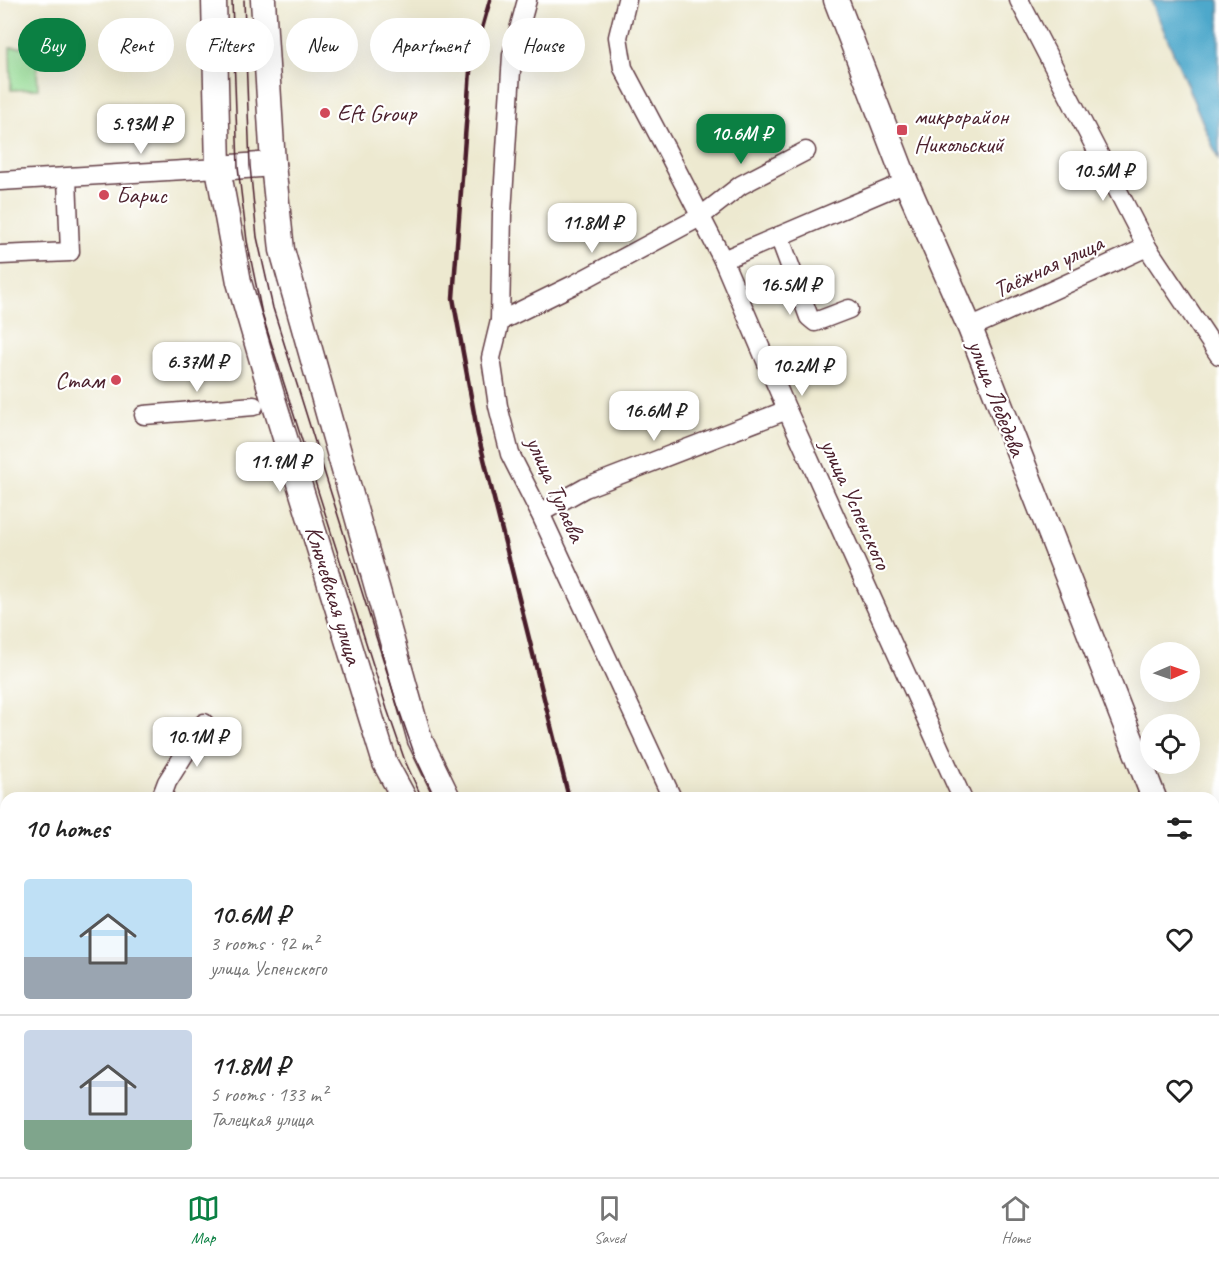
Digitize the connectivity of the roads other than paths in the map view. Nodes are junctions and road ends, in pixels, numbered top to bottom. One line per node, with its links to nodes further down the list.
1 (214, 0): 9 (main road, Ключевская улица)
2 (263, 0): 8 (main road, Ключевская улица)
3 (526, 0): 19 (street, улица Тулаева)
4 (627, 0): 13 (street, улица Успенского)
5 (836, 0): 12 (main road, улица Лебедева)
6 (1019, 0): 15 (street, Таёжная улица)
7 (806, 151): 13 (street)
8 (273, 164): 9 (main road); 29 (main road, Ключевская улица)
9 (218, 168): 10 (street); 28 (main road, Ключевская улица)
10 (67, 178): 11 (street); 16 (street)
11 (0, 181)
12 (906, 182): 14 (street); 20 (main road, улица Лебедева)
13 (700, 217): 17 (street, улица Успенского); 19 (street)
14 (779, 236): 17 (street); 18 (street)
15 (1147, 247): 20 (street, Таёжная улица); 21 (street, Таёжная улица)
16 (0, 255)
17 (723, 260): 23 (street, улица Успенского)
18 (849, 309)
19 (500, 321): 25 (street, улица Тулаева)
20 (970, 328): 32 (main road, улица Лебедева)
21 (1219, 355)
22 (254, 406): 24 (street)
23 (788, 410): 25 (street); 31 (street, улица Успенского)
24 (144, 415)
25 (540, 513): 30 (street, улица Тулаева)
26 (204, 723): 27 (street)
27 (163, 792)
28 (401, 792)
29 (445, 792)
30 (669, 792)
31 (959, 792)
32 (1152, 792)

